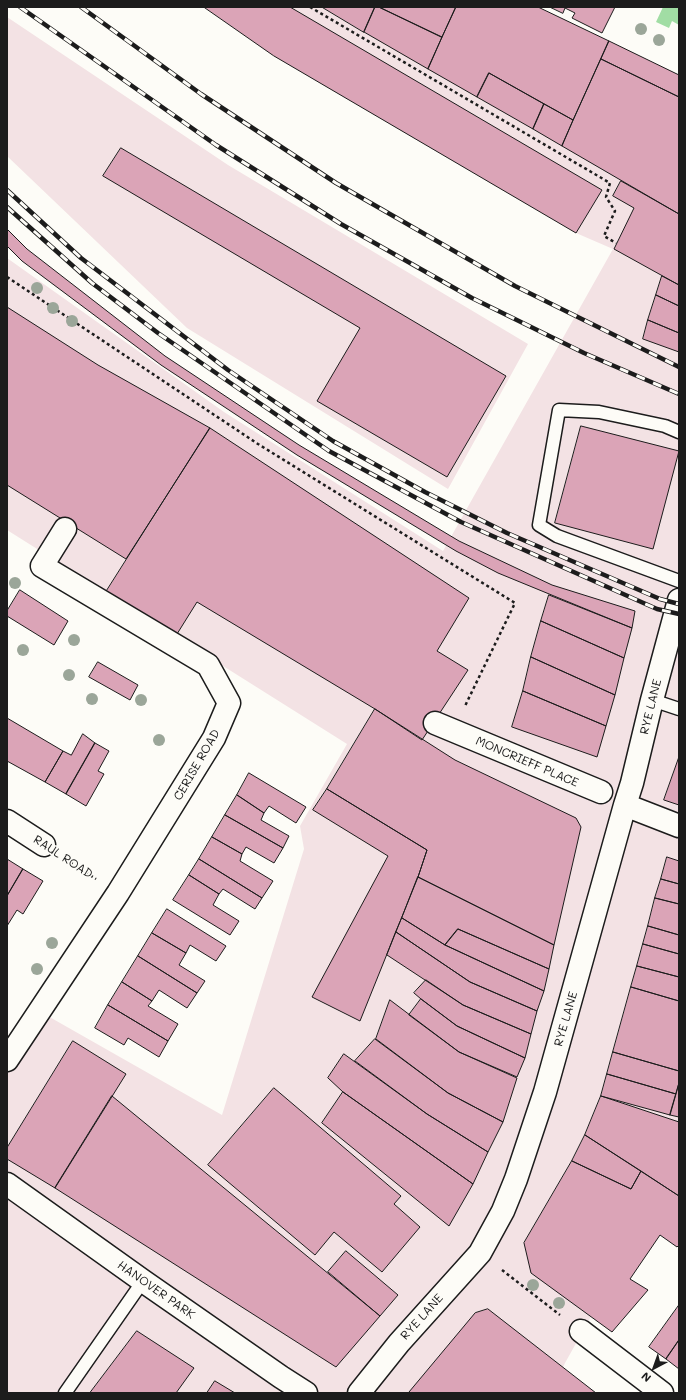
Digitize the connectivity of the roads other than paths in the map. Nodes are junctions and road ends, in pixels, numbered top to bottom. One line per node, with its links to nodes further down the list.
1 (679, 432): 3 (lane)
2 (65, 529): 13 (street, CERISE ROAD)
3 (679, 581)
4 (679, 600): 5 (street, RYE LANE)
5 (652, 700): 6 (lane); 9 (street, RYE LANE)
6 (679, 708)
7 (444, 727): 8 (street, MONCRIEFF PLACE)
8 (601, 792)
9 (625, 805): 11 (street); 19 (street, RYE LANE)
10 (7, 821): 12 (street, RAUL ROAD)
11 (679, 826)
12 (44, 845)
13 (7, 1060)
14 (7, 1184): 15 (street, HANOVER PARK)
15 (143, 1281): 17 (lane); 18 (street, HANOVER PARK)
16 (581, 1331): 20 (street)
17 (65, 1393)
18 (306, 1393)
19 (359, 1393)
20 (662, 1393)

